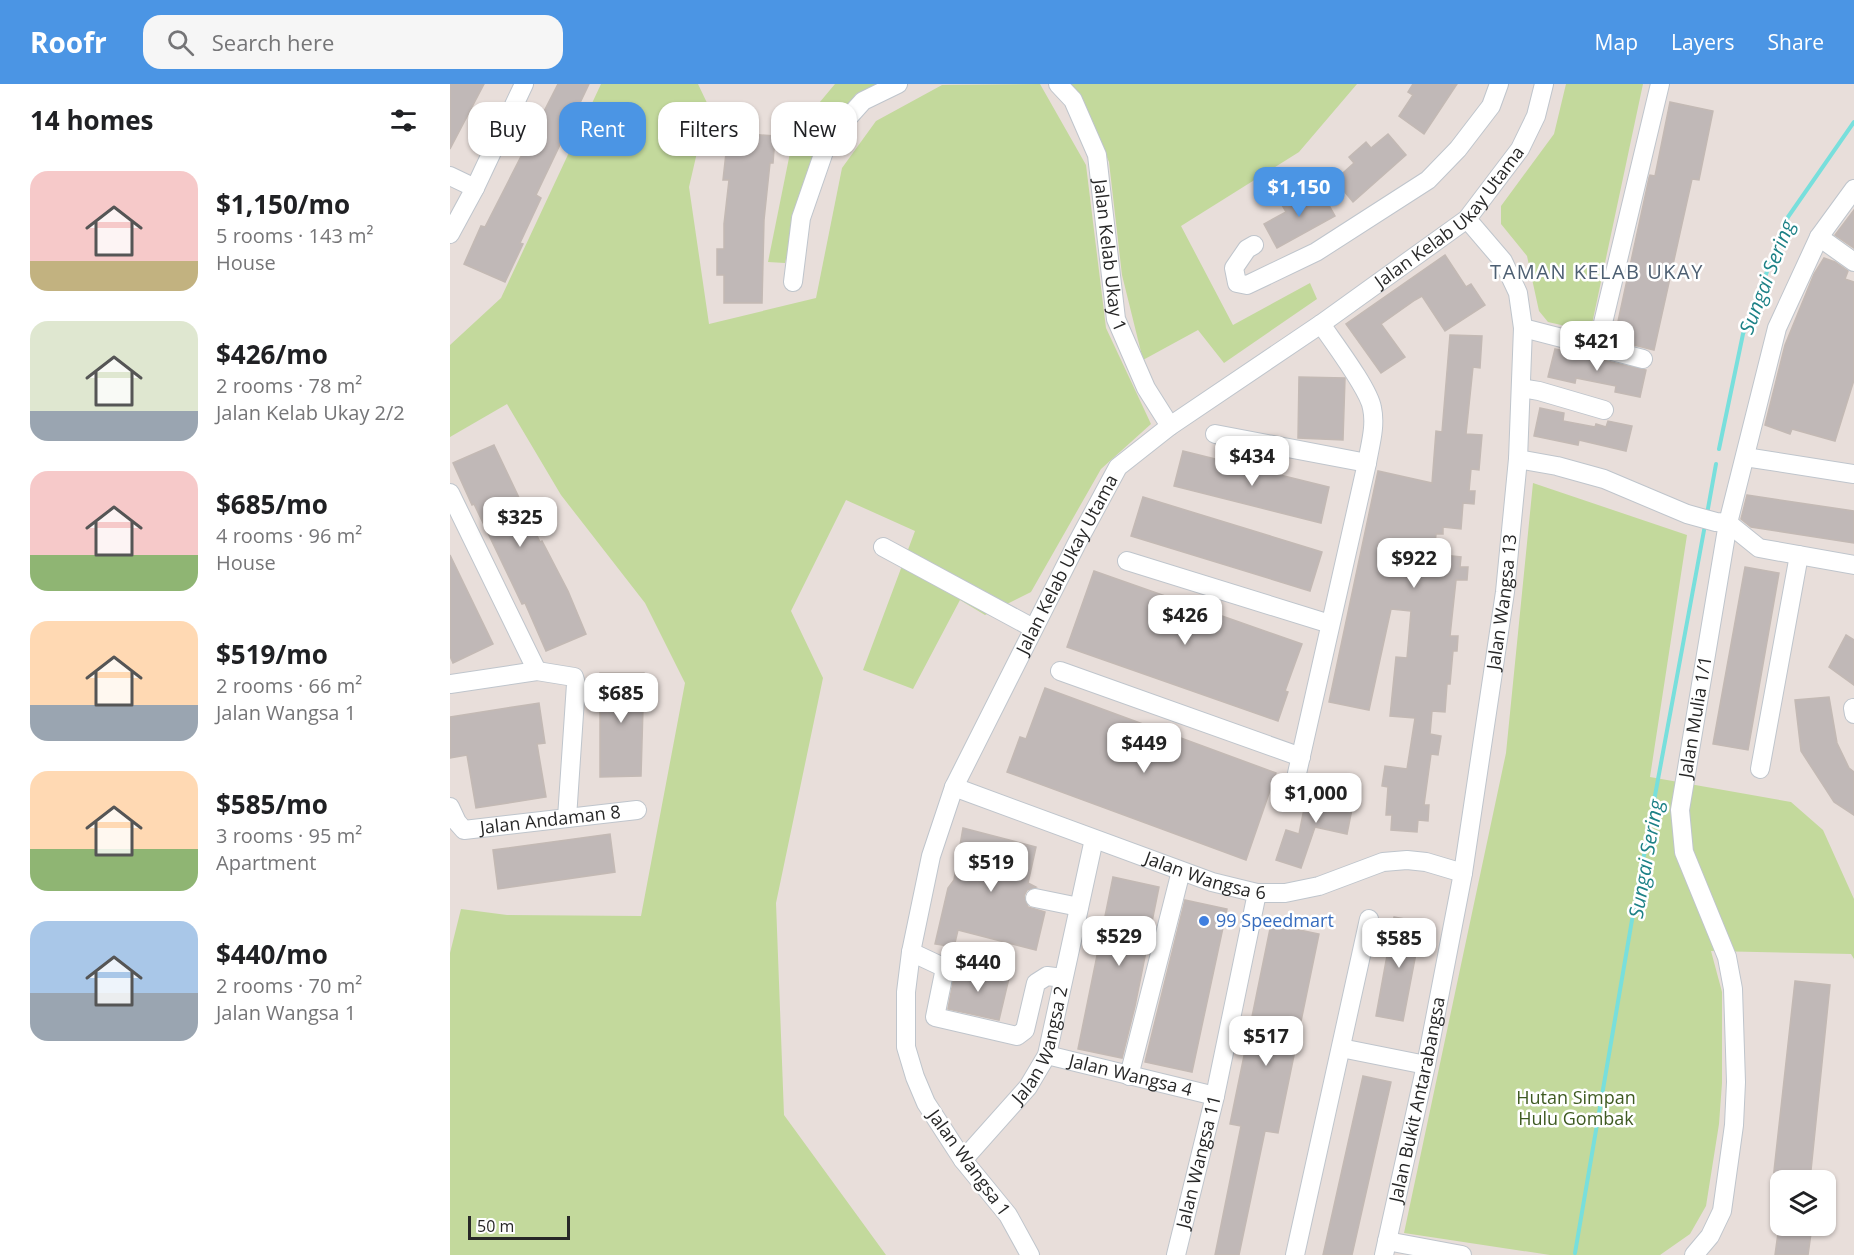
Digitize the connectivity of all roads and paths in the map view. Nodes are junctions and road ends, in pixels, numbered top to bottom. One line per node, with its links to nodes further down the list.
1 (524, 84): 8 (street)
2 (898, 84): 15 (street)
3 (1058, 84): 22 (street, Jalan Kelab Ukay 1)
4 (1499, 84): 13 (street)
5 (1544, 84): 10 (street, Jalan Kelab Ukay Utama)
6 (1660, 84): 18 (street)
7 (450, 176): 8 (street)
8 (475, 188): 11 (street)
9 (1854, 189): 12 (street, Jalan Mulia 1/1)
10 (1467, 219): 16 (street, Jalan Kelab Ukay Utama); 17 (street, Jalan Wangsa 13)
11 (450, 234)
12 (1819, 237): 14 (street); 24 (street, Jalan Mulia 1/1)
13 (1254, 245)
14 (1854, 262)
15 (793, 282)
16 (1321, 324): 22 (street, Jalan Kelab Ukay Utama); 26 (street)
17 (1523, 328): 18 (street); 20 (street, Jalan Wangsa 13)
18 (1598, 348): 19 (street)
19 (1643, 359)
20 (1521, 388): 21 (street); 25 (street, Jalan Wangsa 13)
21 (1604, 410)
22 (1170, 426): 35 (street, Jalan Kelab Ukay Utama)
23 (1215, 434): 26 (street)
24 (1745, 457): 27 (street); 29 (street, Jalan Mulia 1/1)
25 (1518, 459): 29 (street); 48 (street, Jalan Wangsa 13)
26 (1367, 464): 34 (street)
27 (1853, 468)
28 (450, 493): 37 (street)
29 (1722, 523): 31 (street); 68 (street, Jalan Mulia 1/1)
30 (883, 547): 35 (street)
31 (1799, 555): 33 (street); 40 (street)
32 (1127, 561): 34 (street)
33 (1854, 565)
34 (1330, 624): 39 (street)
35 (1033, 628): 41 (street, Jalan Kelab Ukay Utama)
36 (1060, 670): 39 (street)
37 (537, 671): 38 (street); 45 (street)
38 (450, 684)
39 (1301, 757): 42 (street)
40 (1760, 769)
41 (954, 787): 46 (street, Jalan Wangsa 6); 53 (street, Jalan Wangsa 1)
42 (1291, 800)
43 (450, 807): 45 (street, Jalan Andaman 8)
44 (638, 810): 45 (street, Jalan Andaman 8)
45 (567, 818)
46 (1094, 838): 47 (street, Jalan Wangsa 6); 51 (street, Jalan Wangsa 2)
47 (1181, 871): 49 (street, Jalan Wangsa 6); 60 (street)
48 (1463, 873): 49 (street, Jalan Wangsa 6); 59 (street, Jalan Bukit Antarabangsa)
49 (1257, 893): 61 (street, Jalan Wangsa 11)
50 (1035, 898): 51 (street)
51 (1079, 907): 54 (street, Jalan Wangsa 2)
52 (1368, 919): 57 (street)
53 (911, 952): 55 (street); 56 (street, Jalan Wangsa 1)
54 (1064, 978): 55 (street); 58 (street, Jalan Wangsa 2)
55 (935, 1017): 56 (street)
56 (905, 1019): 62 (street, Jalan Wangsa 1)
57 (1341, 1048): 59 (street); 66 (street)
58 (1047, 1055): 60 (street, Jalan Wangsa 4); 62 (street, Jalan Wangsa 2)
59 (1426, 1065): 63 (street, Jalan Bukit Antarabangsa)
60 (1129, 1076): 61 (street, Jalan Wangsa 4)
61 (1215, 1096): 65 (street, Jalan Wangsa 11)
62 (963, 1160): 64 (street, Jalan Wangsa 1)
63 (1385, 1248): 67 (street)
64 (1030, 1255)
65 (1176, 1255)
66 (1295, 1255)
67 (1462, 1255)
68 (1695, 1255)

